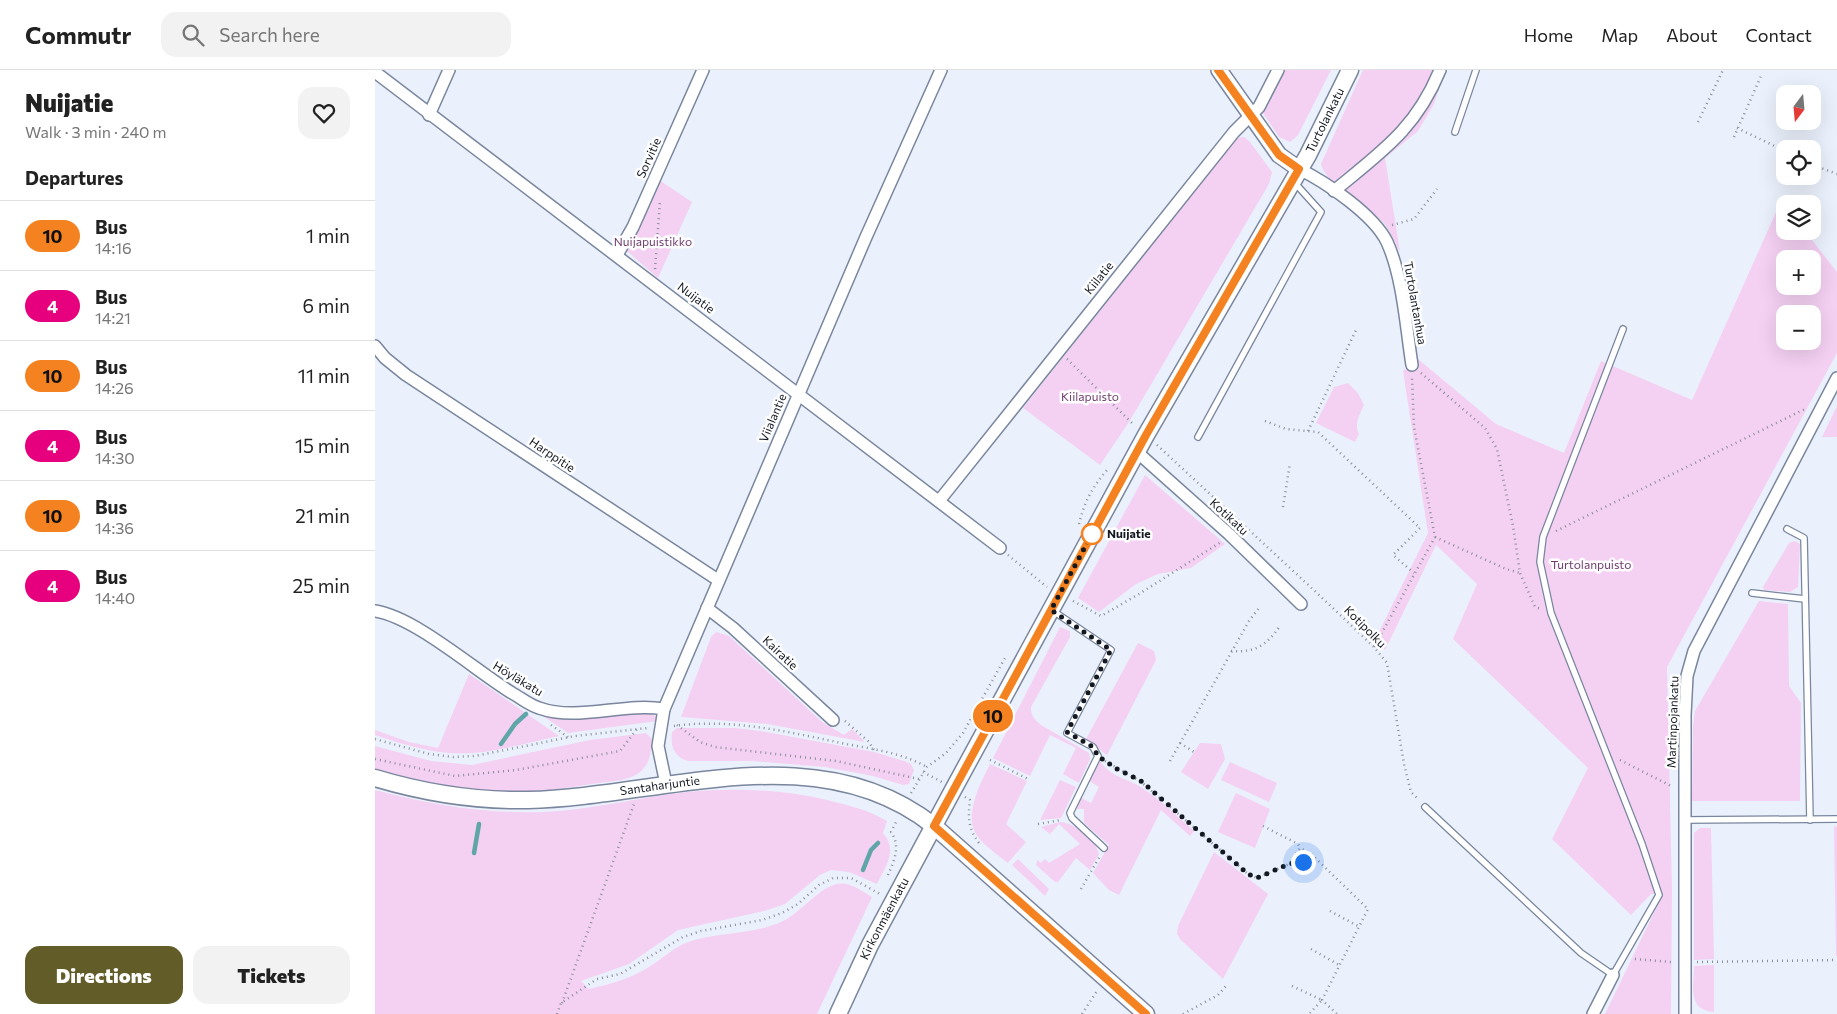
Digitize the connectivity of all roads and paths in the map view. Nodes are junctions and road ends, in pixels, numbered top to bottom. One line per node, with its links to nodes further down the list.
1 (449, 70): 12 (street)
2 (703, 70): 22 (street, Sorvitie)
3 (941, 70): 34 (street, Viialantie)
4 (1219, 70): 13 (street)
5 (1278, 70): 13 (street, Kiilatie)
6 (1350, 70): 21 (main road, Turtolankatu)
7 (1439, 70): 24 (street)
8 (1476, 70): 16 (lane)
9 (1723, 70): 14 (path)
10 (375, 72): 12 (street, Nuijatie)
11 (1761, 76): 15 (path)
12 (429, 115): 26 (street, Nuijatie)
13 (1250, 116): 21 (street); 31 (street, Kiilatie)
14 (1698, 122)
15 (1737, 128): 17 (path); 18 (path)
16 (1455, 132)
17 (1734, 137)
18 (1776, 147)
19 (1821, 168): 20 (path)
20 (1837, 174)
21 (1296, 175): 24 (street, Turtolantanhua); 37 (main road, Turtolankatu); 39 (lane)
22 (650, 189): 26 (street, Sorvitie); 27 (path)
23 (1437, 189): 25 (path)
24 (1334, 191): 25 (street, Turtolantanhua)
25 (1379, 230): 32 (street, Turtolantanhua)
26 (617, 255): 27 (street, Nuijatie)
27 (653, 283): 34 (street, Nuijatie)
28 (1357, 328): 38 (path)
29 (1623, 329): 47 (lane)
30 (375, 346): 51 (street, Harppitie)
31 (1058, 351): 37 (path, Kotipolku); 42 (street, Kiilatie)
32 (1412, 366): 46 (path); 49 (path)
33 (1837, 378): 89 (street, Martinpojankatu)
34 (798, 394): 42 (street, Nuijatie); 51 (street, Viialantie)
35 (1806, 409): 47 (path)
36 (1265, 421): 38 (path)
37 (1142, 431): 40 (main road, Turtolankatu); 62 (path, Kotipolku)
38 (1308, 431): 50 (path)
39 (1198, 438)
40 (1137, 452): 45 (street, Kotikatu); 52 (main road, Turtolankatu)
41 (1290, 463): 43 (path)
42 (939, 501): 48 (street, Nuijatie)
43 (1283, 507)
44 (1787, 529): 54 (lane)
45 (1229, 534): 52 (path); 55 (street, Kotikatu)
46 (1435, 537): 49 (path); 50 (path)
47 (1543, 537): 60 (lane)
48 (999, 548): 52 (path)
49 (1520, 573): 60 (path)
50 (1415, 574): 62 (path)
51 (718, 580): 56 (street, Viialantie)
52 (1053, 590): 58 (main road, Turtolankatu)
53 (1751, 593): 54 (lane)
54 (1805, 599): 90 (lane)
55 (1301, 604)
56 (707, 608): 64 (street, Viialantie); 65 (street, Kairatie)
57 (1259, 608): 63 (path)
58 (1051, 610): 72 (lane); 84 (main road, Turtolankatu)
59 (375, 611): 64 (street, Höyläkatu)
60 (1551, 613): 71 (lane)
61 (1280, 626): 63 (path)
62 (1374, 647): 86 (path, Kotipolku)
63 (1231, 651): 68 (path)
64 (665, 708): 81 (street, Viialantie)
65 (838, 720): 69 (path)
66 (677, 725): 80 (path)
67 (637, 729): 73 (path)
68 (1180, 743): 70 (path); 75 (path)
69 (874, 750)
70 (1194, 752)
71 (1606, 752): 83 (path); 107 (lane)
72 (1098, 756): 87 (lane); 98 (path)
73 (375, 759)
74 (990, 760): 79 (path)
75 (1170, 761)
76 (927, 768): 77 (path)
77 (923, 772): 80 (path); 84 (path)
78 (375, 778): 82 (main road, Santaharjuntie)
79 (1028, 778)
80 (919, 779): 85 (path)
81 (665, 784): 82 (main road, Santaharjuntie); 85 (main road, Santaharjuntie)
82 (640, 788): 117 (path)
83 (1675, 788)
84 (953, 790): 92 (main road, Turtolankatu); 94 (path)
85 (905, 805): 92 (main road, Santaharjuntie); 99 (path)
86 (1425, 807): 112 (lane)
87 (1072, 818): 91 (path); 95 (lane)
88 (1837, 819): 90 (lane)
89 (1683, 820): 90 (lane); 126 (street, Martinpojankatu)
90 (1810, 820)
91 (1038, 824)
92 (934, 826): 113 (main road, Santaharjuntie); 120 (main road, Kirkonmäenkatu)
93 (1263, 826): 96 (path)
94 (981, 846)
95 (1104, 848): 101 (path)
96 (1301, 848): 97 (path); 98 (path)
97 (1316, 860): 98 (path); 105 (path)
98 (1289, 864)
99 (886, 880)
100 (883, 887): 102 (path)
101 (1081, 889)
102 (879, 894): 103 (path); 117 (path)
103 (876, 901)
104 (1330, 911): 105 (path)
105 (1358, 926): 111 (path)
106 (1311, 949): 111 (path)
107 (1623, 958): 109 (path); 112 (lane)
108 (1837, 960): 110 (path)
109 (1675, 962)
110 (1695, 962)
111 (1339, 964): 116 (path)
112 (1613, 975): 125 (street)
113 (1105, 979): 121 (path); 122 (main road, Santaharjuntie)
114 (1227, 985): 123 (path)
115 (1292, 986): 116 (path)
116 (1322, 1000): 118 (path); 124 (path)
117 (561, 1003): 119 (path)
118 (1310, 1013)
119 (557, 1014)
120 (838, 1014)
121 (1082, 1014)
122 (1145, 1014)
123 (1183, 1014)
124 (1337, 1014)
125 (1593, 1014)
126 (1685, 1014)

